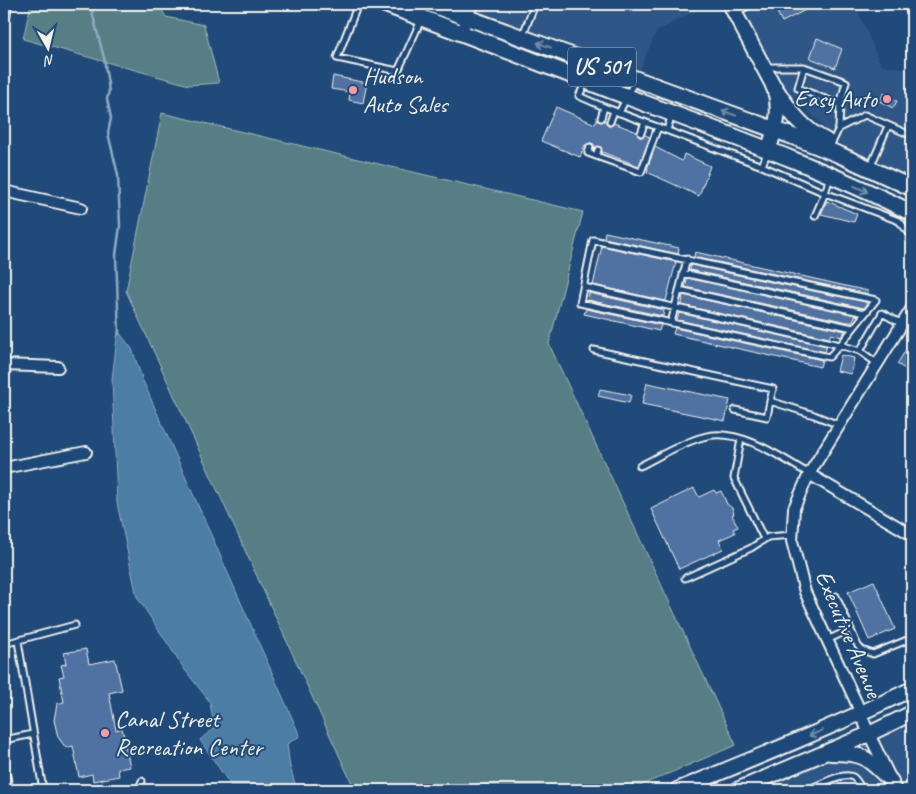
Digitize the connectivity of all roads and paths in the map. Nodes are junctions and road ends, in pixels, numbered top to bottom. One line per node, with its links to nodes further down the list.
1 (6, 4): 9 (street)
2 (358, 4): 8 (lane)
3 (384, 4): 8 (main road, US 501)
4 (430, 4): 10 (main road, US 501)
5 (535, 4): 11 (lane)
6 (751, 4): 7 (lane)
7 (733, 8): 13 (main road)
8 (424, 11): 10 (main road, US 501)
9 (4, 17)
10 (467, 18): 11 (main road, US 501); 16 (main road, US 501)
11 (522, 37): 12 (main road, US 501, one-way to 11)
12 (594, 64): 15 (main road, US 501); 16 (lane)
13 (763, 67): 14 (lane); 17 (main road)
14 (804, 67): 19 (lane); 19 (lane)
15 (636, 79): 18 (lane); 30 (main road, US 501, one-way to 15)
16 (586, 80): 18 (main road, US 501); 20 (lane)
17 (774, 88): 30 (main road); 35 (main road)
18 (628, 97): 21 (lane); 22 (main road, US 501)
19 (840, 105): 28 (lane)
20 (604, 107): 21 (lane); 23 (lane)
21 (617, 112): 24 (lane); 25 (lane)
22 (672, 114): 29 (lane); 34 (main road, US 501)
23 (600, 118)
24 (610, 122)
25 (645, 122): 27 (lane); 31 (lane)
26 (888, 126): 28 (lane); 32 (lane); 37 (lane)
27 (658, 127): 29 (lane); 33 (lane)
28 (839, 128): 35 (lane)
29 (667, 130): 36 (lane)
30 (775, 130): 34 (main road); 35 (main road, US 501)
31 (641, 133)
32 (908, 134)
33 (590, 148)
34 (768, 150): 36 (lane); 38 (main road, US 501)
35 (835, 150): 37 (main road, US 501)
36 (762, 166): 41 (lane)
37 (870, 168): 39 (main road, US 501)
38 (831, 176): 41 (lane); 43 (main road, US 501, one-way to 43)
39 (912, 188)
40 (4, 191): 42 (street)
41 (825, 193): 44 (lane); 45 (lane)
42 (80, 208)
43 (912, 213)
44 (815, 216)
45 (912, 236)
46 (686, 259): 47 (lane); 48 (lane); 52 (lane)
47 (683, 273): 49 (lane); 52 (lane)
48 (584, 287): 50 (lane); 53 (lane)
49 (679, 290): 50 (lane); 55 (lane)
50 (675, 308): 53 (lane); 56 (lane)
51 (912, 311): 54 (street, Executive Avenue)
52 (865, 313): 55 (lane)
53 (671, 323): 56 (lane)
54 (903, 324): 58 (lane); 59 (street, Executive Avenue)
55 (853, 328): 56 (lane)
56 (840, 345): 58 (lane)
57 (594, 350): 62 (lane)
58 (860, 351): 59 (lane)
59 (878, 364): 64 (street, Executive Avenue)
60 (4, 366): 61 (street)
61 (58, 367)
62 (770, 401): 63 (lane); 64 (lane)
63 (735, 410)
64 (840, 425): 69 (street, Executive Avenue)
65 (741, 439): 67 (lane); 69 (lane); 72 (lane)
66 (86, 452): 68 (street)
67 (640, 466)
68 (4, 468)
69 (809, 474): 70 (street); 71 (street, Executive Avenue)
70 (912, 535)
71 (792, 536): 72 (lane); 78 (street, Executive Avenue)
72 (764, 539): 73 (lane)
73 (685, 578)
74 (836, 596): 76 (lane)
75 (75, 625): 79 (lane)
76 (851, 629): 77 (lane); 78 (lane)
77 (912, 638)
78 (827, 640): 83 (street, Executive Avenue)
79 (18, 641): 80 (lane); 84 (lane)
80 (4, 644)
81 (912, 689): 83 (main road)
82 (912, 713): 85 (main road)
83 (861, 714): 85 (street, Executive Avenue); 94 (main road, one-way to 94)
84 (33, 734): 86 (lane); 92 (lane)
85 (869, 734): 87 (main road); 90 (street, Executive Avenue)
86 (4, 740)
87 (825, 753): 90 (main road); 95 (main road)
88 (4, 774): 91 (street)
89 (142, 781): 93 (lane)
90 (893, 785)
91 (7, 790)
92 (43, 790)
93 (138, 790)
94 (677, 790)
95 (737, 790)
96 (808, 790): 97 (lane)
97 (862, 790)

